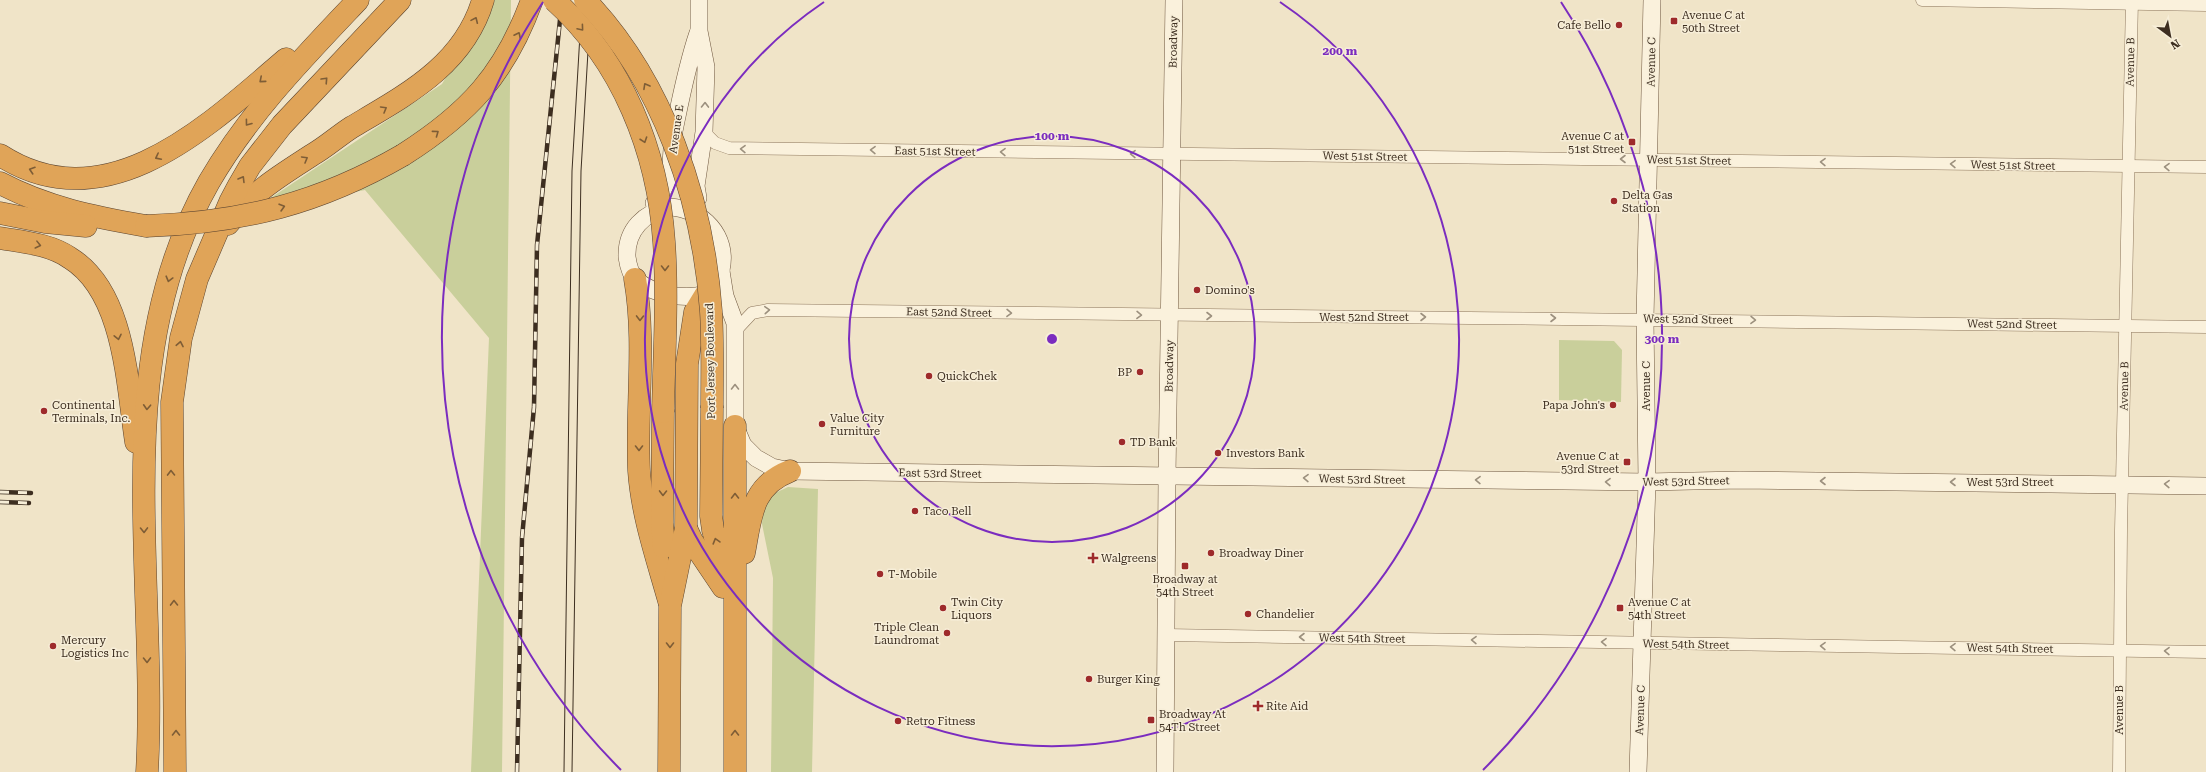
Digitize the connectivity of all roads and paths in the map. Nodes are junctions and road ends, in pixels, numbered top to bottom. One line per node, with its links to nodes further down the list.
1 (357, 0): 15 (highway, one-way to 15); 43 (highway, one-way to 43)
2 (400, 0): 26 (highway, one-way to 2)
3 (483, 0): 26 (highway, one-way to 3)
4 (532, 0): 24 (highway, one-way to 4, bridge)
5 (554, 0): 46 (highway, one-way to 46, bridge)
6 (585, 0): 45 (highway, Port Jersey Boulevard, one-way to 6, bridge)
7 (699, 0): 13 (street, Avenue E)
8 (1174, 0): 16 (street, Broadway)
9 (1652, 0): 17 (street, Avenue C)
10 (1922, 0): 11 (street)
11 (2132, 2): 12 (street); 18 (street, Avenue B)
12 (2206, 5)
13 (699, 31): 14 (street, Avenue E, one-way to 13); 22 (street, Avenue E)
14 (704, 132): 16 (street, East 51st Street, one-way to 14); 23 (street, Avenue E)
15 (0, 154)
16 (1172, 154): 17 (street, West 51st Street, one-way to 16); 31 (street, Broadway)
17 (1649, 160): 18 (street, West 51st Street, one-way to 17); 32 (street, Avenue C)
18 (2128, 166): 19 (street, West 51st Street, one-way to 18); 33 (street, Avenue B)
19 (2206, 167)
20 (0, 183): 24 (highway)
21 (0, 213): 24 (highway)
22 (640, 221): 23 (street); 28 (street)
23 (710, 224): 27 (street)
24 (146, 226)
25 (0, 238): 43 (highway, one-way to 43)
26 (208, 252): 52 (highway, one-way to 26)
27 (721, 272): 30 (street); 35 (street)
28 (635, 279): 29 (street); 46 (highway, one-way to 46)
29 (656, 291): 30 (street); 36 (highway)
30 (706, 294): 36 (highway)
31 (1170, 316): 32 (street, West 52nd Street, one-way to 32); 35 (street, East 52nd Street, one-way to 31); 39 (street, Broadway)
32 (1645, 319): 33 (street, West 52nd Street, one-way to 33); 40 (street, Avenue C)
33 (2125, 326): 34 (street, West 52nd Street); 41 (street, Avenue B)
34 (2206, 327)
35 (736, 330): 37 (street, one-way to 35)
36 (688, 364): 44 (highway)
37 (735, 426): 38 (street, East 53rd Street); 45 (highway, one-way to 37)
38 (790, 471): 39 (street, East 53rd Street); 45 (highway)
39 (1167, 476): 40 (street, West 53rd Street, one-way to 39); 47 (street, Broadway)
40 (1647, 482): 41 (street, West 53rd Street, one-way to 40); 48 (street, Avenue C)
41 (2122, 483): 42 (street, West 53rd Street, one-way to 41); 49 (street, Avenue B)
42 (2206, 486)
43 (144, 491): 51 (highway, one-way to 51)
44 (686, 528): 45 (highway); 46 (highway)
45 (734, 605): 54 (highway, one-way to 45)
46 (670, 606): 53 (highway, one-way to 53)
47 (1166, 635): 48 (street, West 54th Street, one-way to 47); 55 (street, Broadway)
48 (1642, 643): 49 (street, West 54th Street, one-way to 48); 56 (street, Avenue C)
49 (2120, 650): 50 (street, West 54th Street, one-way to 49); 57 (street, Avenue B)
50 (2206, 652)
51 (147, 772)
52 (175, 772)
53 (669, 772)
54 (735, 772)
55 (1165, 772)
56 (1638, 772)
57 (2119, 772)

